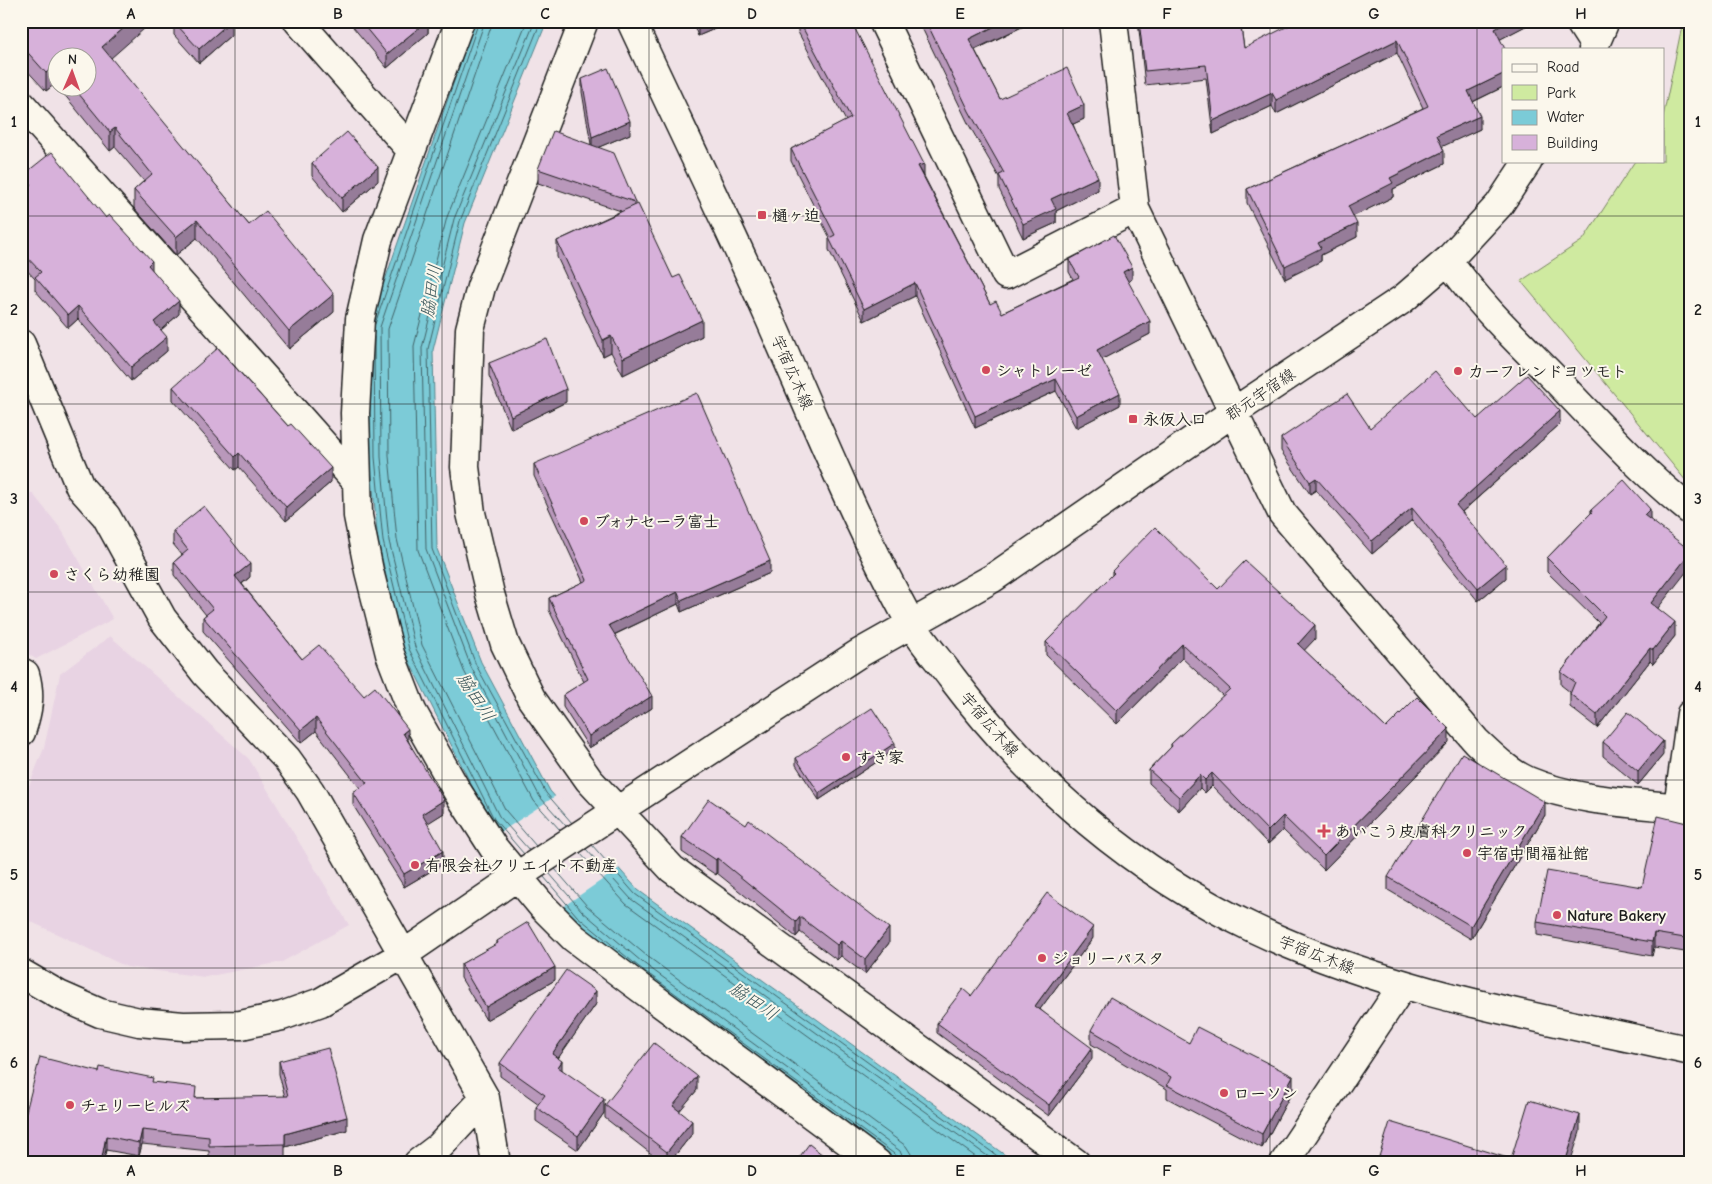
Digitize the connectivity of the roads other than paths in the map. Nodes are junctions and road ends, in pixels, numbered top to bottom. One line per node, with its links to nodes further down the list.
1 (298, 21): 10 (street)
2 (460, 21): 10 (street)
3 (584, 21): 23 (street)
4 (631, 21): 18 (street, 宇宿広木線)
5 (883, 21): 12 (street)
6 (1113, 21): 12 (street)
7 (1579, 21): 8 (street)
8 (1598, 39)
9 (21, 104): 16 (street)
10 (411, 150): 16 (street)
11 (1527, 162): 13 (street, 郡元宇宿線)
12 (1135, 209): 15 (street)
13 (1448, 260): 15 (street, 郡元宇宿線); 17 (street)
14 (21, 344): 25 (street)
15 (1232, 412): 18 (street, 郡元宇宿線); 22 (street)
16 (356, 481): 24 (street)
17 (1691, 511)
18 (911, 624): 23 (street, 郡元宇宿線); 27 (street, 宇宿広木線)
19 (21, 672): 21 (street)
20 (1691, 714): 22 (street)
21 (21, 732)
22 (1684, 808)
23 (612, 814): 24 (street, 郡元宇宿線); 33 (street)
24 (523, 872): 25 (street, 郡元宇宿線); 32 (street)
25 (404, 954): 26 (street, 郡元宇宿線); 29 (street)
26 (21, 973)
27 (1403, 985): 28 (street, 宇宿広木線); 34 (street)
28 (1691, 1051)
29 (485, 1098): 30 (street); 31 (street)
30 (418, 1163)
31 (496, 1163)
32 (877, 1163)
33 (1076, 1163)
34 (1284, 1163)

